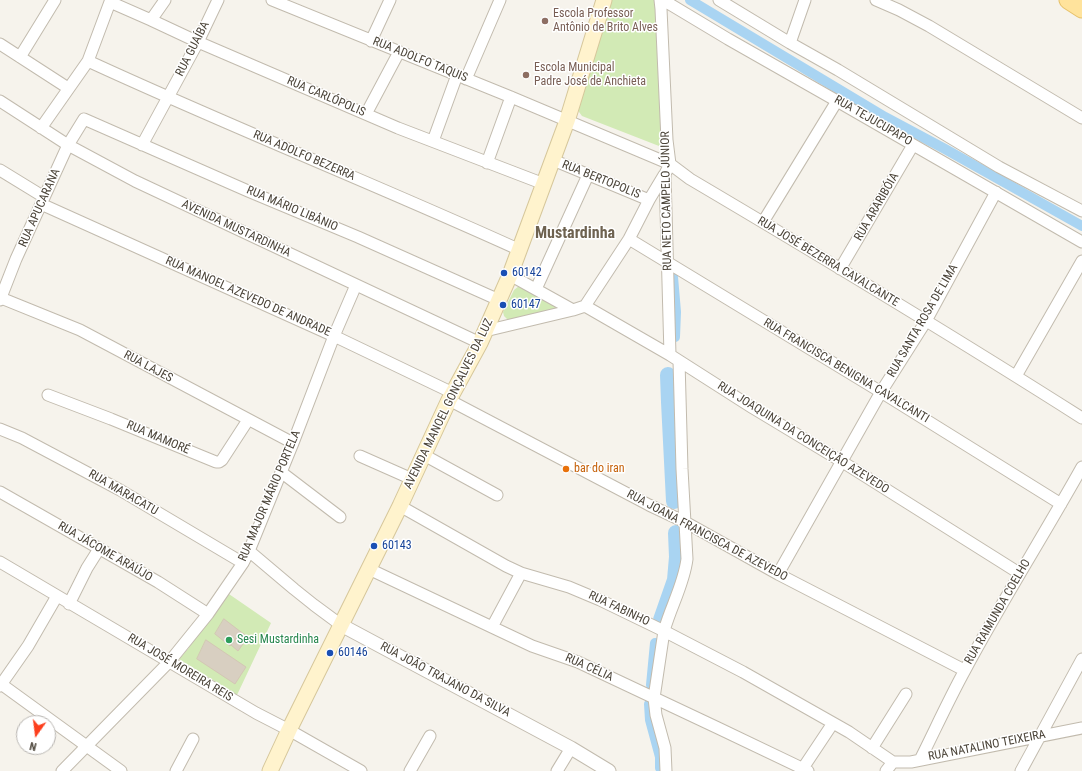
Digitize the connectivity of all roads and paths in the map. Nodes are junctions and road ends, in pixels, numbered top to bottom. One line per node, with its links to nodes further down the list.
1 (55, 0): 22 (street)
2 (218, 0): 18 (street, RUA GUAÍBA)
3 (272, 0): 14 (street, RUA ADOLFO TAQUIS)
4 (390, 0): 17 (street)
5 (500, 0): 24 (street)
6 (604, 0): 33 (main road, AVENIDA MANOEL GONÇALVES DA LUZ)
7 (660, 0): 41 (street, RUA NETO CAMPELO JÚNIOR)
8 (664, 0): 29 (street, RUA TEJUCUPAPO)
9 (719, 0): 19 (street, RUA TEJUCUPAPO)
10 (805, 0): 19 (street)
11 (876, 0): 31 (street)
12 (1068, 0): 15 (main road)
13 (163, 1): 16 (street)
14 (293, 4): 17 (street, RUA ADOLFO TAQUIS)
15 (1082, 9)
16 (151, 20): 18 (street, RUA CARLÓPOLIS); 23 (street, RUA CARLÓPOLIS)
17 (371, 41): 21 (street, RUA ADOLFO TAQUIS)
18 (198, 42): 27 (street, RUA GUAÍBA); 30 (street, RUA CARLÓPOLIS)
19 (790, 43): 49 (street, RUA TEJUCUPAPO)
20 (0, 44): 22 (street)
21 (398, 52): 24 (street, RUA ADOLFO TAQUIS); 30 (street)
22 (20, 57): 25 (street)
23 (88, 61): 25 (street); 27 (street, RUA ADOLFO BEZERRA)
24 (461, 77): 26 (street, RUA ADOLFO TAQUIS); 35 (street)
25 (68, 88): 34 (street)
26 (511, 97): 33 (street, RUA ADOLFO TAQUIS); 40 (street)
27 (168, 98): 37 (street, RUA GUAÍBA); 53 (street, RUA ADOLFO BEZERRA)
28 (0, 101): 34 (street, AVENIDA MUSTARDINHA)
29 (837, 101): 38 (street, RUA TEJUCUPAPO); 50 (street)
30 (366, 114): 35 (street, RUA CARLÓPOLIS)
31 (1082, 118)
32 (85, 120): 36 (street, RUA APUCARANA); 37 (street, RUA MÁRIO LIBÂNIO)
33 (567, 121): 39 (main road, AVENIDA MANOEL GONÇALVES DA LUZ); 41 (street, RUA JOSÉ BEZERRA CAVALCANTE)
34 (41, 128): 36 (street, AVENIDA MUSTARDINHA)
35 (433, 141): 40 (street, RUA CARLÓPOLIS)
36 (68, 145): 48 (street, RUA APUCARANA); 58 (street, AVENIDA MUSTARDINHA)
37 (142, 145): 61 (street, RUA MÁRIO LIBÂNIO)
38 (913, 145): 46 (street, RUA TEJUCUPAPO); 56 (street, RUA ARARIBÓIA)
39 (553, 160): 44 (street, RUA BERTOPOLIS); 45 (main road, AVENIDA MANOEL GONÇALVES DA LUZ)
40 (487, 163): 45 (street, RUA CARLÓPOLIS)
41 (670, 164): 43 (street, RUA NETO CAMPELO JÚNIOR); 50 (street, RUA JOSÉ BEZERRA CAVALCANTE)
42 (0, 170): 48 (street, RUA MANOEL AZEVEDO DE ANDRADE)
43 (665, 174): 47 (street); 55 (street, RUA NETO CAMPELO JÚNIOR)
44 (588, 175): 47 (street, RUA BERTOPOLIS); 59 (street)
45 (544, 184): 53 (main road, AVENIDA MANOEL GONÇALVES DA LUZ)
46 (996, 192): 52 (street, RUA TEJUCUPAPO); 64 (street, RUA SANTA ROSA DE LIMA)
47 (649, 200): 51 (street)
48 (43, 201): 60 (street, RUA APUCARANA); 65 (street, RUA MANOEL AZEVEDO DE ANDRADE)
49 (1082, 211)
50 (763, 222): 56 (street, RUA JOSÉ BEZERRA CAVALCANTE)
51 (629, 239): 55 (street, RUA FRANCISCA BENIGNA CAVALCANTI); 62 (street)
52 (1082, 242)
53 (520, 250): 57 (main road, AVENIDA MANOEL GONÇALVES DA LUZ)
54 (1082, 261): 68 (street)
55 (668, 262): 67 (street, RUA NETO CAMPELO JÚNIOR); 69 (street, RUA FRANCISCA BENIGNA CAVALCANTI)
56 (840, 269): 64 (street, RUA JOSÉ BEZERRA CAVALCANTE)
57 (510, 275): 59 (street); 61 (main road, AVENIDA MANOEL GONÇALVES DA LUZ)
58 (356, 285): 65 (street, RUA MAJOR MÁRIO PORTELA); 66 (street, AVENIDA MUSTARDINHA)
59 (536, 289): 63 (street)
60 (0, 299): 73 (street, RUA LAJES)
61 (499, 300): 66 (main road, AVENIDA MANOEL GONÇALVES DA LUZ)
62 (585, 306): 63 (street); 67 (street, RUA JOAQUINA DA CONCEIÇÃO AZEVEDO)
63 (573, 310): 66 (street)
64 (926, 321): 68 (street, RUA JOSÉ BEZERRA CAVALCANTE); 69 (street, RUA SANTA ROSA DE LIMA)
65 (334, 336): 71 (street, RUA MANOEL AZEVEDO DE ANDRADE); 75 (street, RUA MAJOR MÁRIO PORTELA)
66 (482, 337): 71 (main road, AVENIDA MANOEL GONÇALVES DA LUZ)
67 (675, 358): 78 (street, RUA JOAQUINA DA CONCEIÇÃO AZEVEDO); 87 (street, RUA NETO CAMPELO JÚNIOR)
68 (1016, 376): 72 (street, RUA JOSÉ BEZERRA CAVALCANTE)
69 (881, 392): 78 (street, RUA SANTA ROSA DE LIMA); 84 (street, RUA FRANCISCA BENIGNA CAVALCANTI)
70 (48, 395): 73 (street, RUA MAMORÉ)
71 (451, 396): 76 (main road, AVENIDA MANOEL GONÇALVES DA LUZ); 87 (street, RUA JOANA FRANCISCA DE AZEVEDO)
72 (1082, 418)
73 (248, 420): 75 (street, RUA LAJES)
74 (0, 429): 91 (street, RUA MARACATU)
75 (293, 443): 80 (street, RUA MAJOR MÁRIO PORTELA)
76 (424, 455): 81 (main road, AVENIDA MANOEL GONÇALVES DA LUZ); 83 (street)
77 (360, 456): 81 (street)
78 (841, 461): 94 (street, RUA JOAQUINA DA CONCEIÇÃO AZEVEDO); 95 (street, RUA SANTA ROSA DE LIMA)
79 (1082, 467): 84 (street, RUA RAIMUNDA COELHO)
80 (281, 472): 86 (street); 89 (street, RUA MAJOR MÁRIO PORTELA)
81 (412, 479): 85 (main road, AVENIDA MANOEL GONÇALVES DA LUZ)
82 (0, 492): 88 (street, RUA JÁCOME ARAÚJO)
83 (497, 495)
84 (1061, 504): 94 (street, RUA RAIMUNDA COELHO)
85 (400, 506): 92 (main road, AVENIDA MANOEL GONÇALVES DA LUZ); 93 (street, RUA FABINHO)
86 (340, 517)
87 (685, 522): 95 (street, RUA JOANA FRANCISCA DE AZEVEDO); 101 (street, RUA NETO CAMPELO JÚNIOR)
88 (99, 549): 97 (street); 98 (street, RUA JÁCOME ARAÚJO)
89 (249, 551): 91 (street, RUA MAJOR MÁRIO PORTELA); 99 (street, RUA JOÃO TRAJANO DA SILVA)
90 (0, 562): 96 (street, RUA JOSÉ MOREIRA REIS)
91 (243, 563): 98 (street, RUA MAJOR MÁRIO PORTELA)
92 (369, 569): 99 (main road, AVENIDA MANOEL GONÇALVES DA LUZ); 100 (street, RUA CÉLIA)
93 (521, 573): 100 (street); 101 (street, RUA FABINHO)
94 (1019, 573): 104 (street, RUA RAIMUNDA COELHO)
95 (778, 574): 104 (street, RUA JOANA FRANCISCA DE AZEVEDO)
96 (57, 596): 97 (street, RUA JOSÉ MOREIRA REIS); 105 (street)
97 (69, 604): 103 (street, RUA JOSÉ MOREIRA REIS)
98 (208, 614): 103 (street, RUA MAJOR MÁRIO PORTELA)
99 (341, 624): 110 (main road, AVENIDA MANOEL GONÇALVES DA LUZ); 115 (street, RUA JOÃO TRAJANO DA SILVA)
100 (492, 627): 107 (street, RUA CÉLIA)
101 (664, 631): 107 (street, RUA NETO CAMPELO JÚNIOR); 108 (street, RUA FABINHO)
102 (1082, 659): 112 (street)
103 (170, 661): 110 (street, RUA JOSÉ MOREIRA REIS); 114 (street, RUA MAJOR MÁRIO PORTELA)
104 (964, 670): 117 (street, RUA RAIMUNDA COELHO)
105 (1, 685): 114 (street)
106 (906, 694): 116 (street)
107 (654, 698): 119 (street, RUA CÉLIA); 128 (street, RUA NETO CAMPELO JÚNIOR)
108 (833, 723): 116 (street, RUA FABINHO); 119 (street)
109 (1082, 728): 112 (street, RUA NATALINO TEIXEIRA)
110 (288, 730): 123 (main road, AVENIDA MANOEL GONÇALVES DA LUZ); 124 (street, RUA JOSÉ MOREIRA REIS)
111 (430, 736): 125 (street)
112 (1040, 736): 117 (street, RUA NATALINO TEIXEIRA); 129 (street)
113 (193, 739): 122 (street)
114 (87, 745): 120 (street, RUA MAJOR MÁRIO PORTELA); 121 (street)
115 (571, 748): 126 (street); 127 (street, RUA JOÃO TRAJANO DA SILVA)
116 (872, 748): 118 (street, RUA FABINHO)
117 (920, 760): 118 (street, RUA NATALINO TEIXEIRA)
118 (890, 766)
119 (804, 770)
120 (62, 771)
121 (122, 771)
122 (176, 771)
123 (270, 771)
124 (361, 771)
125 (410, 771)
126 (557, 771)
127 (610, 771)
128 (666, 771)
129 (1021, 771)

